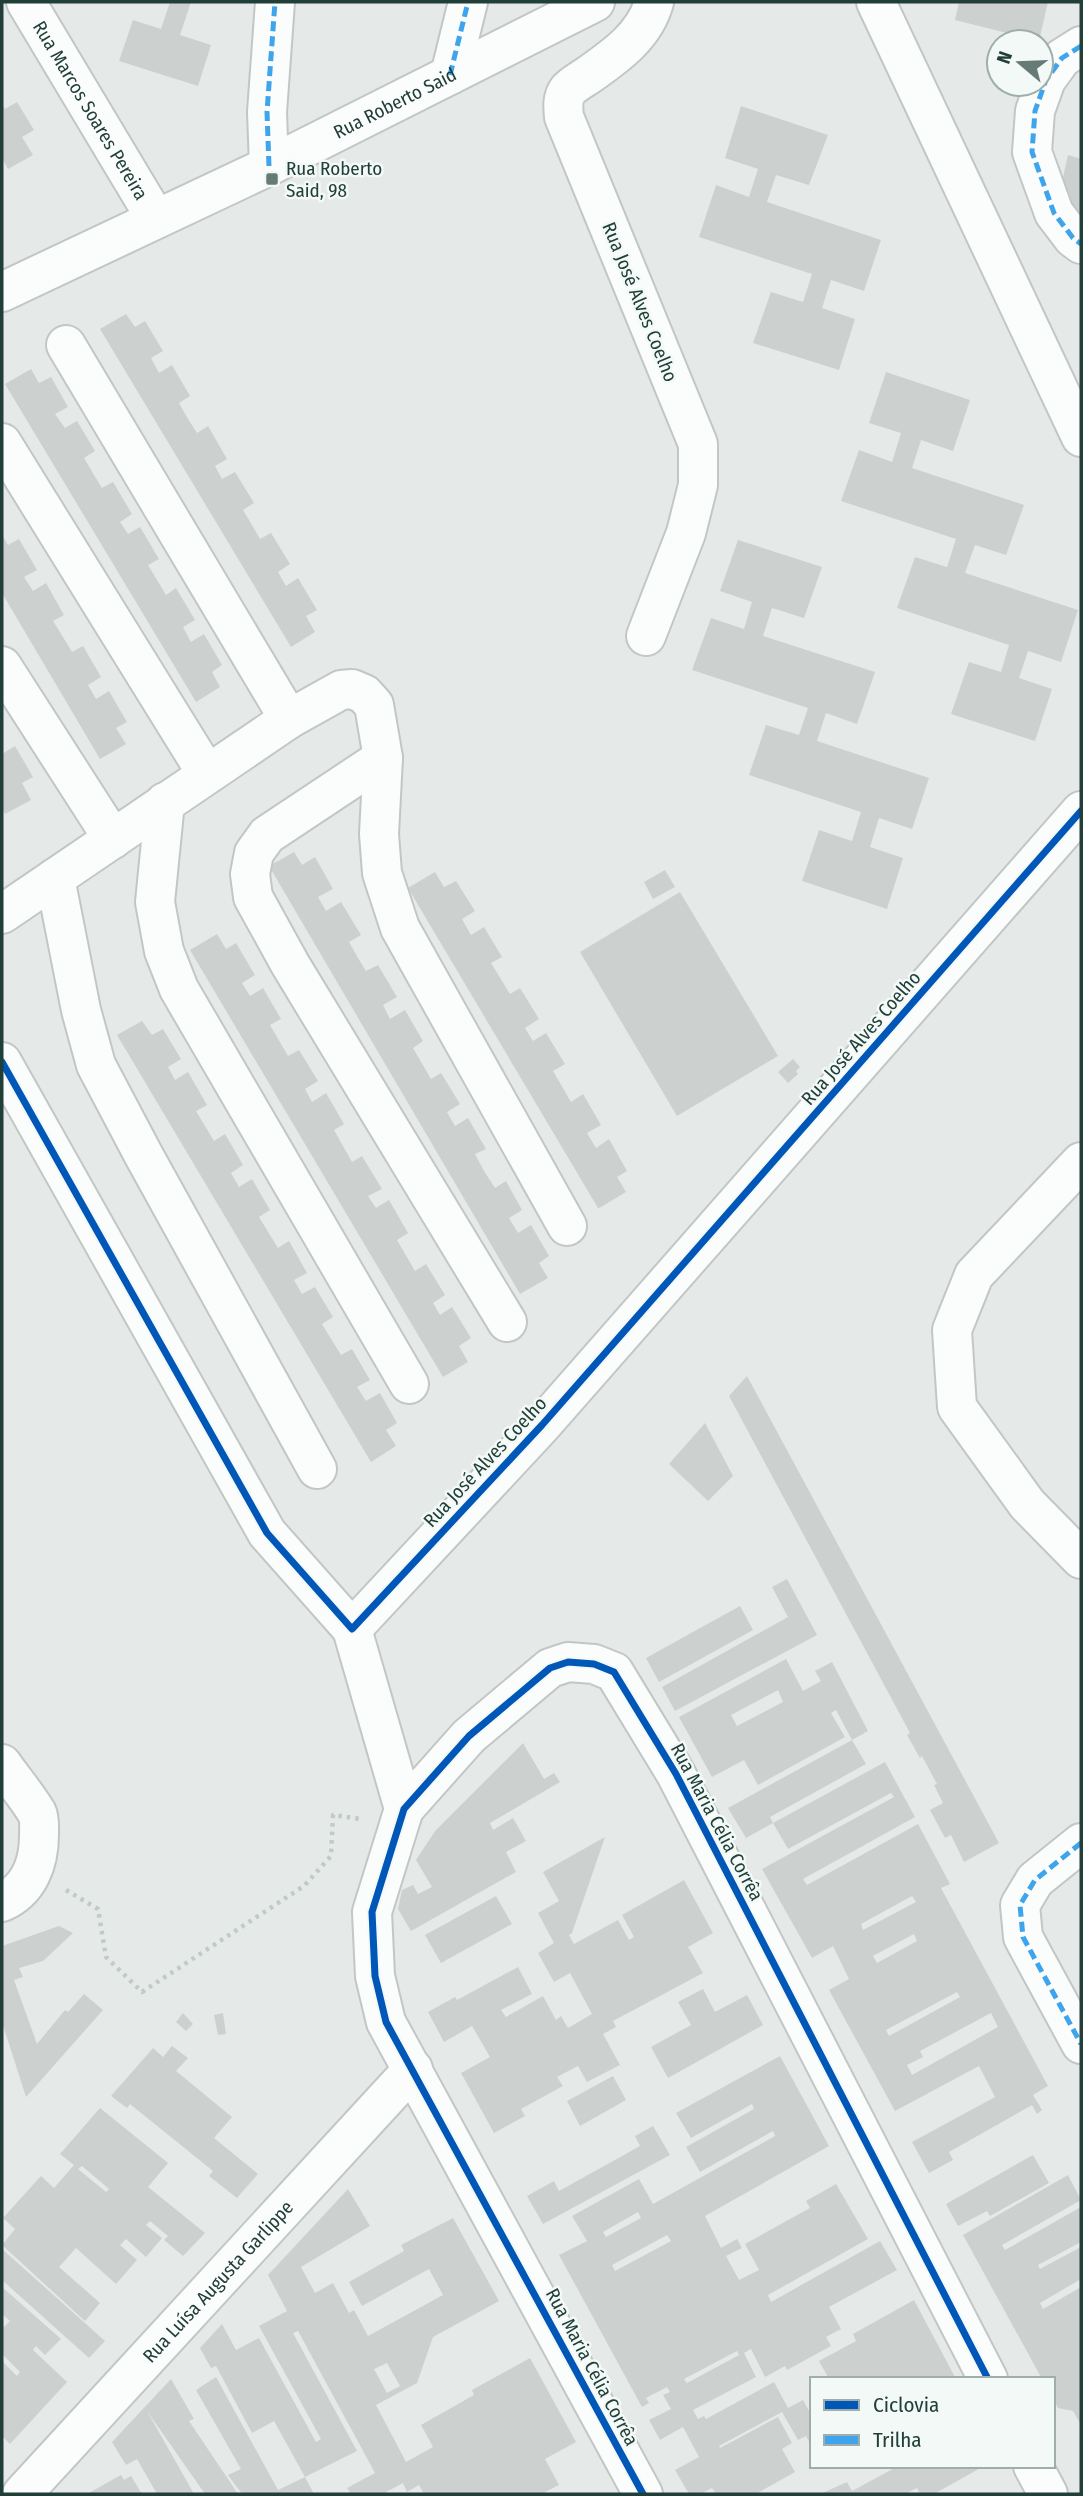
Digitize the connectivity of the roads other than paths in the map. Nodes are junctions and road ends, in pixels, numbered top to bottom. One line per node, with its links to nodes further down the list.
1 (26, 2): 10 (street, Rua Marcos Soares Pereira)
2 (275, 2): 9 (street)
3 (468, 2): 8 (street)
4 (595, 2): 8 (street, Rua Roberto Said)
5 (654, 2): 16 (street, Rua José Alves Coelho)
6 (876, 2): 14 (street)
7 (1081, 46): 11 (street)
8 (450, 75): 9 (street, Rua Roberto Said)
9 (269, 166): 10 (street, Rua Roberto Said)
10 (156, 219): 12 (street, Rua Roberto Said)
11 (1081, 244)
12 (2, 292)
13 (66, 345): 18 (street)
14 (1081, 437)
15 (2, 443): 20 (street)
16 (646, 636)
17 (2, 666): 23 (street)
18 (289, 719): 19 (street); 20 (street)
19 (383, 758): 28 (street); 29 (street)
20 (207, 774): 21 (street)
21 (165, 802): 23 (street); 30 (street)
22 (1081, 811): 33 (street, Rua José Alves Coelho)
23 (113, 839): 24 (street)
24 (55, 878): 25 (street); 31 (street)
25 (6, 902)
26 (2, 1062): 33 (street)
27 (1081, 1162): 32 (street)
28 (567, 1226)
29 (507, 1322)
30 (409, 1384)
31 (317, 1469)
32 (1081, 1559)
33 (352, 1629): 35 (street)
34 (2, 1764): 37 (street)
35 (401, 1817): 39 (street, Rua Maria Célia Corrêa); 40 (street, Rua Maria Célia Corrêa)
36 (1081, 1843): 38 (street)
37 (2, 1902)
38 (1081, 2044)
39 (413, 2069): 42 (street, Rua Luísa Augusta Garlippe); 43 (street, Rua Maria Célia Corrêa)
40 (987, 2377)
41 (1034, 2468): 44 (street)
42 (22, 2494)
43 (643, 2494)
44 (1048, 2494)

